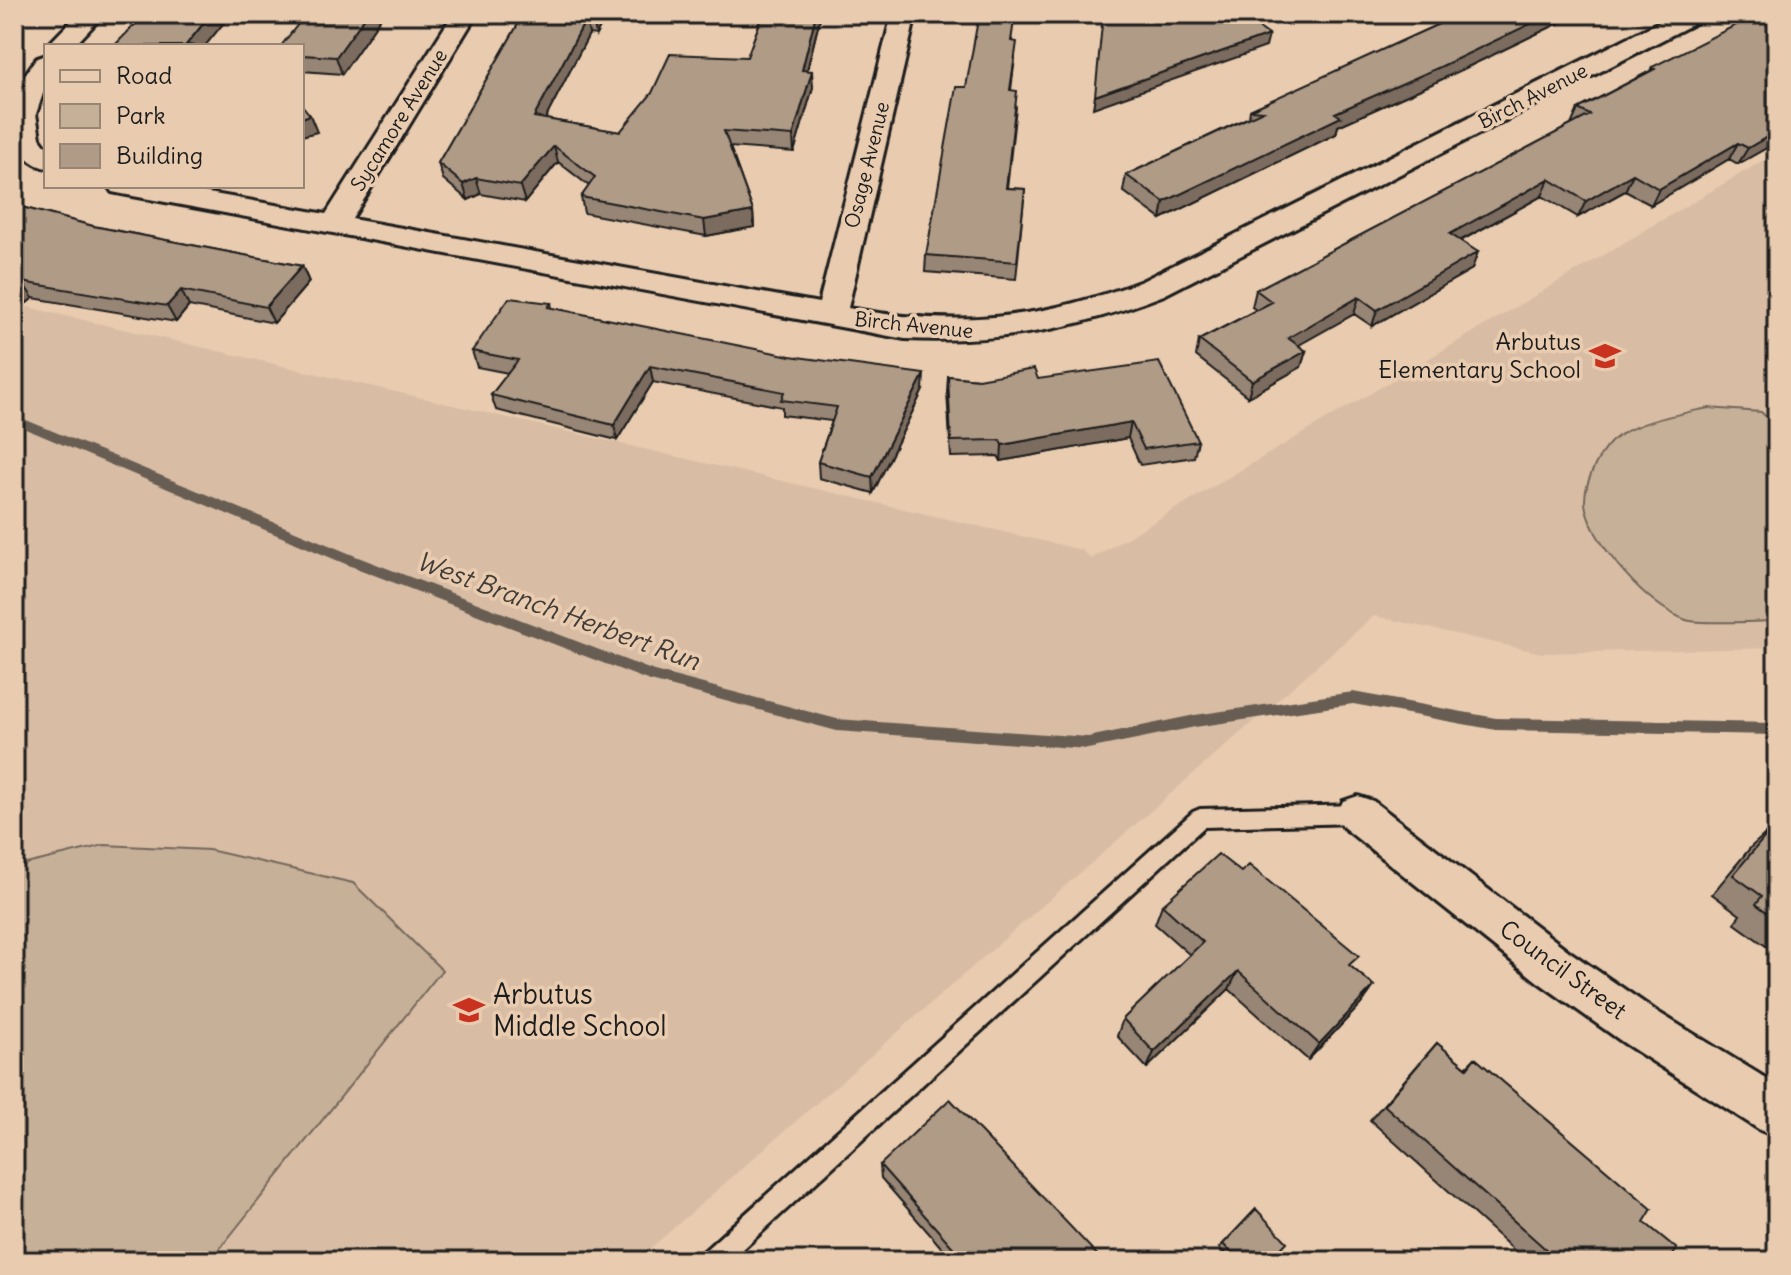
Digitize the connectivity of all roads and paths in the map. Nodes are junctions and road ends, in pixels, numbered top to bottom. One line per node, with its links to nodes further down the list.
1 (92, 14): 5 (street)
2 (465, 14): 9 (street, Sycamore Avenue)
3 (904, 14): 10 (street, Osage Avenue)
4 (1694, 14): 10 (street, Birch Avenue)
5 (62, 44)
6 (44, 67): 7 (street)
7 (44, 159)
8 (133, 188): 9 (street, Birch Avenue)
9 (334, 225): 10 (street, Birch Avenue)
10 (831, 316)
11 (1358, 814): 12 (street, Council Street); 13 (lane)
12 (1777, 1113)
13 (712, 1261)

